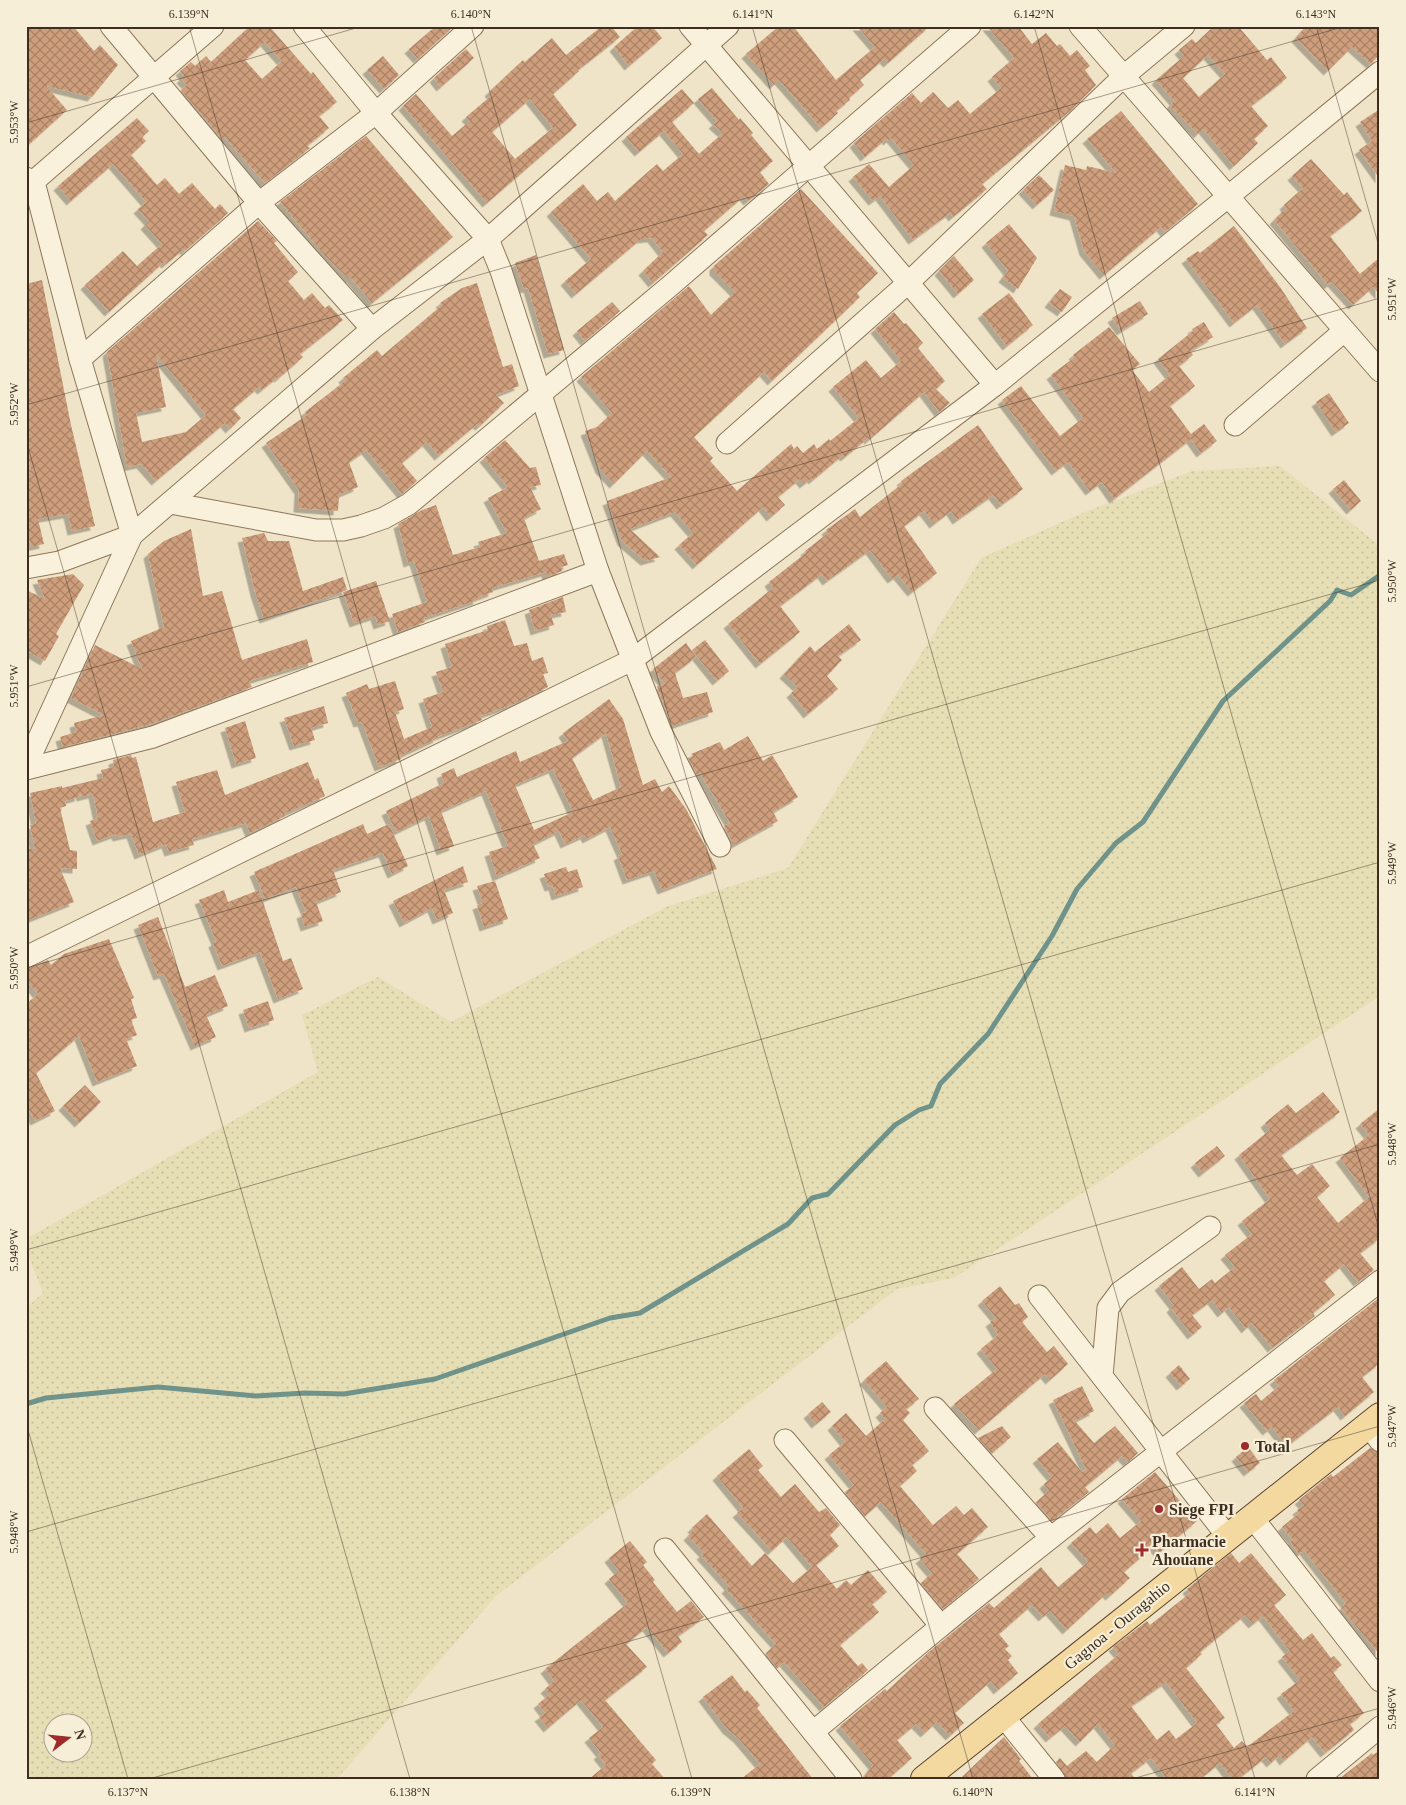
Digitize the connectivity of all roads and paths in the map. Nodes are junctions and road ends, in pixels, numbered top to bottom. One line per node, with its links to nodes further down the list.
1 (111, 26): 13 (street)
2 (213, 26): 13 (street)
3 (304, 26): 14 (street)
4 (473, 26): 14 (street)
5 (690, 26): 10 (street)
6 (728, 26): 10 (street)
7 (970, 26): 15 (street)
8 (1080, 26): 12 (street)
9 (1184, 26): 12 (street)
10 (706, 46): 15 (street); 19 (street)
11 (1380, 72): 17 (street)
12 (1124, 76): 17 (street); 20 (street)
13 (155, 77): 16 (street); 18 (street)
14 (376, 114): 18 (street); 19 (street)
15 (809, 166): 20 (street); 26 (street)
16 (29, 183): 23 (street)
17 (1229, 196): 22 (street); 25 (street)
18 (259, 203): 21 (street); 23 (street)
19 (488, 240): 21 (street); 26 (street)
20 (908, 283): 25 (street); 28 (street)
21 (372, 329): 29 (street)
22 (1344, 331): 24 (street); 27 (street)
23 (80, 359): 30 (street)
24 (1380, 371)
25 (995, 385): 33 (street)
26 (540, 395): 29 (street); 32 (street)
27 (1235, 425)
28 (727, 443)
29 (170, 503): 30 (street)
30 (132, 535): 31 (street); 34 (street)
31 (26, 568)
32 (598, 572): 33 (street); 34 (street)
33 (632, 660): 35 (street); 36 (street)
34 (26, 767)
35 (720, 846)
36 (26, 957)
37 (1210, 1227): 40 (street)
38 (1380, 1280): 44 (street)
39 (1040, 1296): 40 (street)
40 (1102, 1376): 44 (street)
41 (935, 1408): 46 (street)
42 (1376, 1427): 45 (main road, Gagnoa - Ouragahio)
43 (785, 1440): 49 (street)
44 (1162, 1452): 46 (street); 47 (street)
45 (1252, 1517): 47 (main road, Gagnoa - Ouragahio); 50 (street)
46 (1050, 1537): 49 (street)
47 (1228, 1537): 51 (main road, Gagnoa - Ouragahio)
48 (665, 1549): 53 (street)
49 (941, 1626): 53 (street)
50 (1380, 1681)
51 (1003, 1716): 55 (main road, Gagnoa - Ouragahio); 56 (street)
52 (1380, 1727): 57 (street)
53 (813, 1732): 54 (street)
54 (851, 1779)
55 (924, 1779)
56 (1054, 1779)
57 (1317, 1779)

